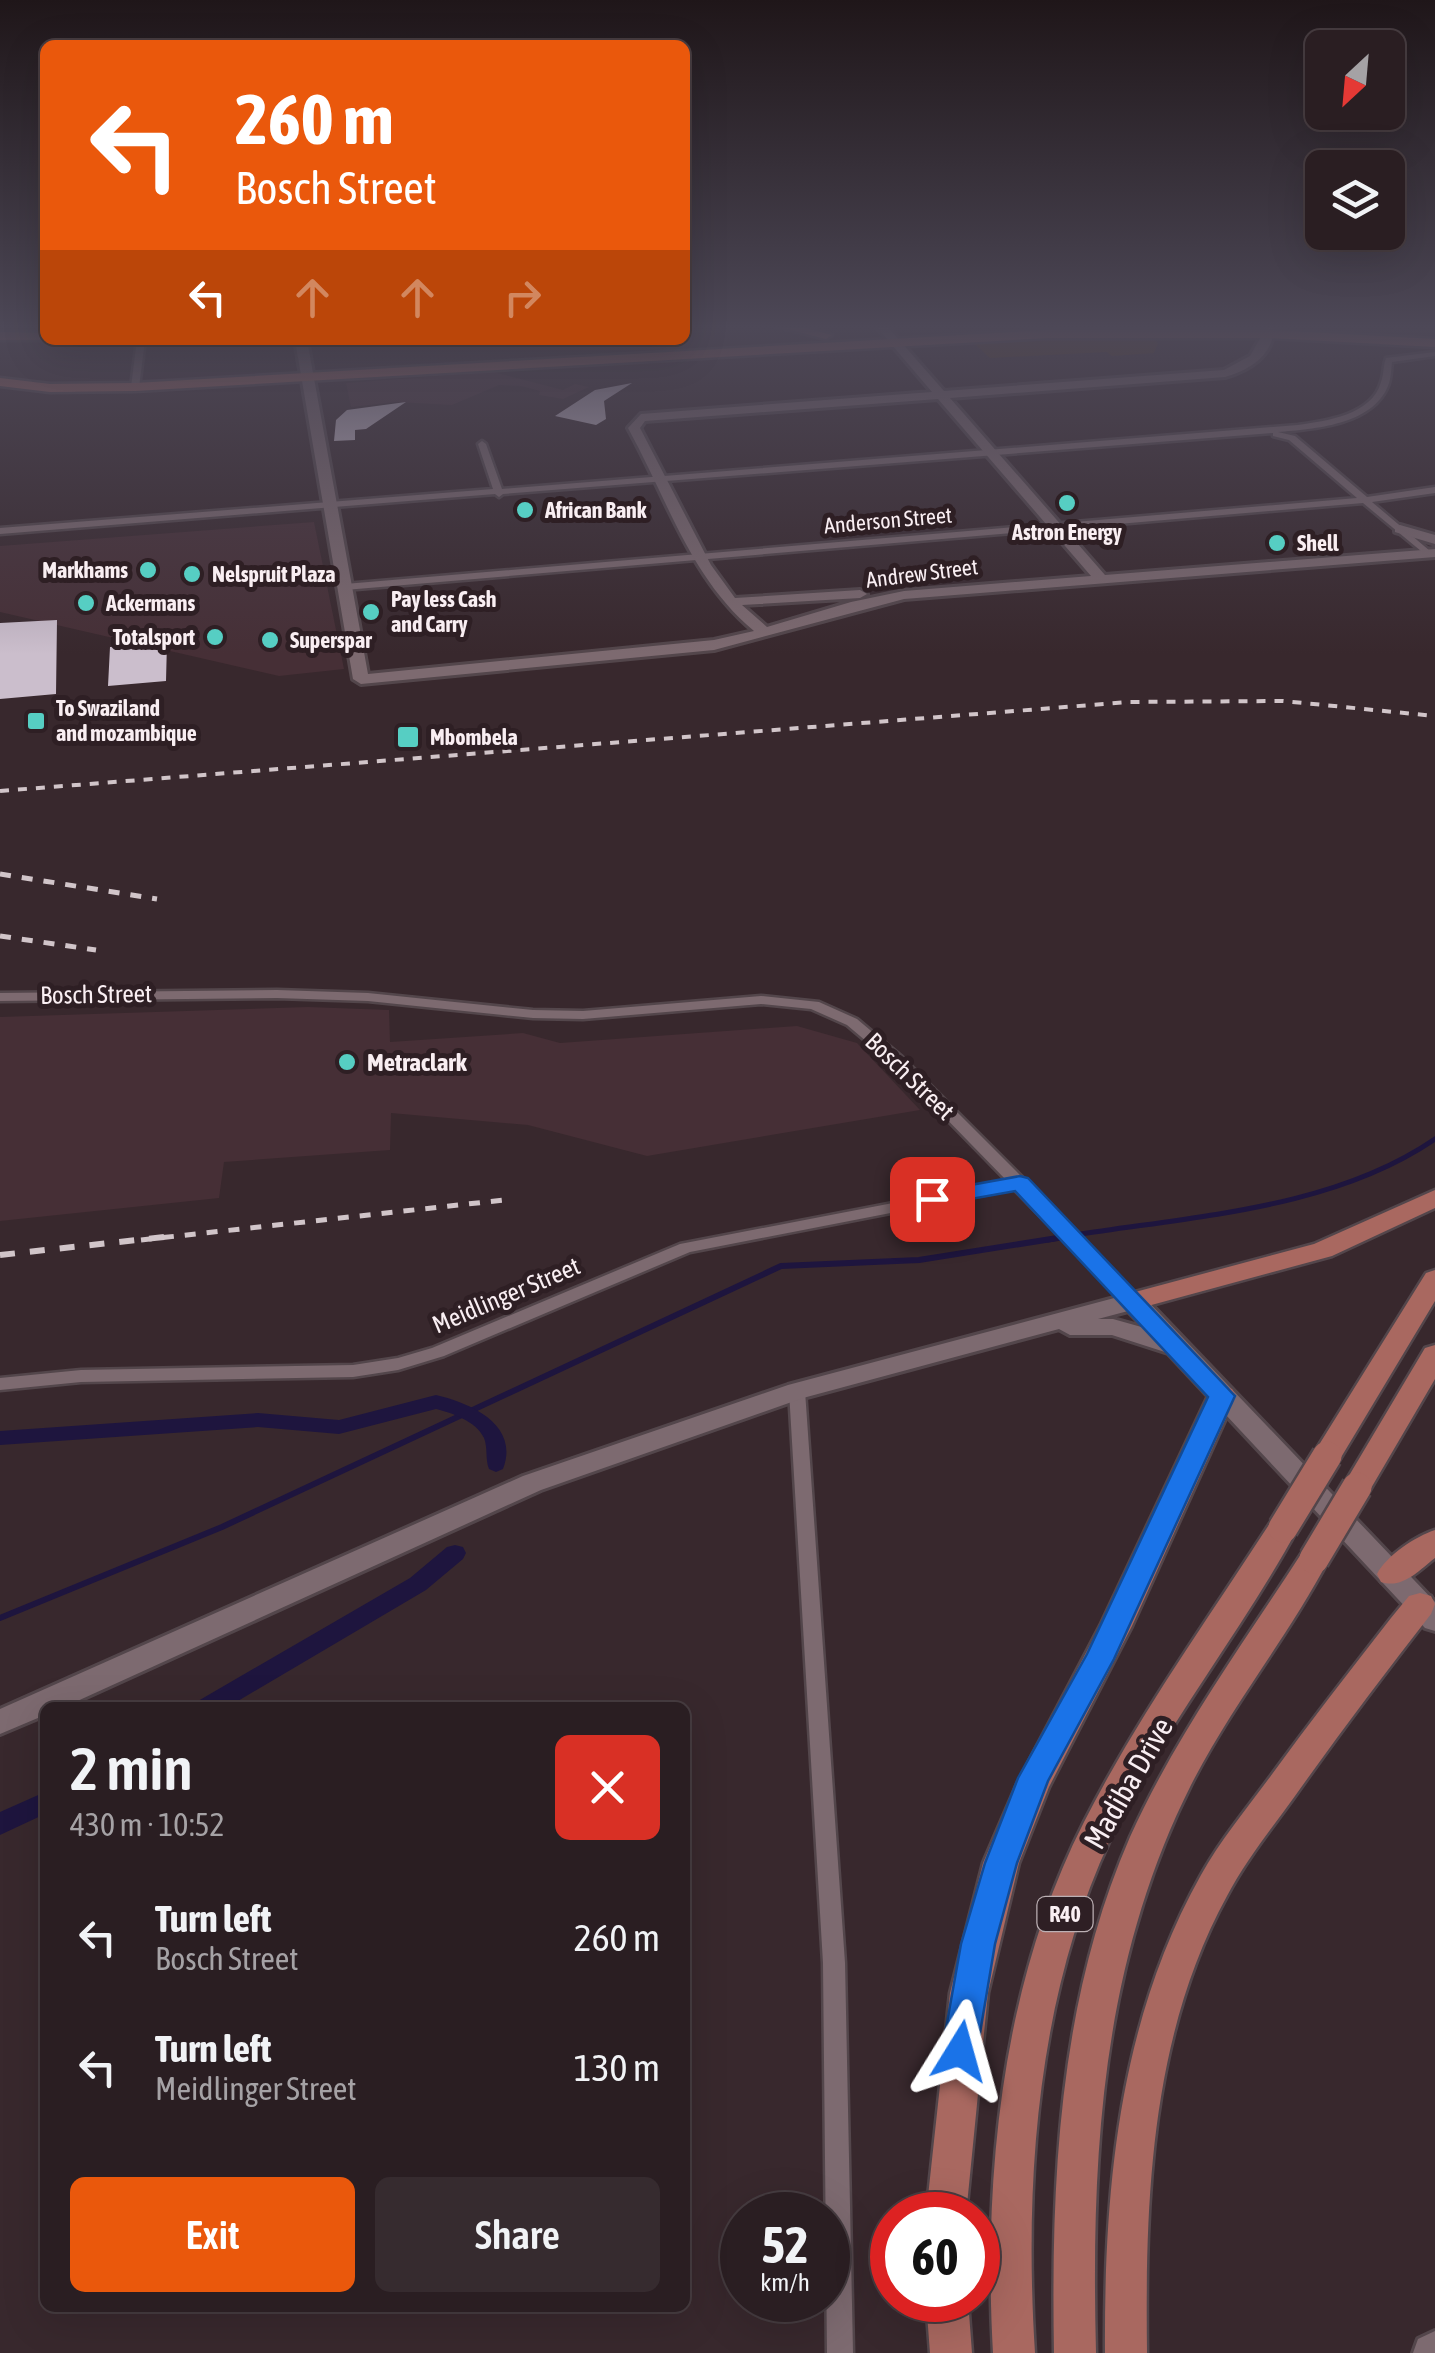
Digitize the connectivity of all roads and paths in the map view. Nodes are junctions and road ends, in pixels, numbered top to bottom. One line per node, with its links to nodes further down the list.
1 (318, 435): 13 (street)
2 (638, 435): 9 (street)
3 (966, 435): 8 (street)
4 (972, 435): 8 (street)
5 (1234, 435): 8 (street)
6 (1297, 435): 12 (street)
7 (482, 444): 11 (street)
8 (987, 456): 9 (street); 14 (street); 15 (street)
9 (668, 481): 11 (street); 19 (street)
10 (1435, 490): 12 (street, Anderson Street)
11 (499, 494): 13 (street)
12 (1364, 500): 14 (street, Anderson Street); 16 (street)
13 (331, 508): 17 (street); 21 (street)
14 (1055, 526): 15 (street, Anderson Street); 20 (street)
15 (1039, 527): 19 (street, Anderson Street); 20 (street)
16 (1400, 528): 18 (street)
17 (0, 531)
18 (1430, 548): 20 (street, Andrew Street)
19 (702, 556): 21 (street, Anderson Street); 23 (street)
20 (1090, 576): 22 (street, Andrew Street); 24 (street, Andrew Street)
21 (345, 588): 25 (street)
22 (860, 594): 23 (street); 24 (street, Andrew Street)
23 (728, 618): 24 (street, Andrew Street); 24 (street); 25 (street, Andrew Street)
24 (766, 628): 25 (street, Andrew Street)
25 (361, 675)
26 (0, 997): 27 (street, Bosch Street)
27 (1020, 1183): 30 (street, Bosch Street); 34 (street, Meidlinger Street)
28 (1435, 1198): 30 (main road)
29 (1435, 1279): 47 (main road, Madiba Drive / R40, bridge)
30 (1133, 1301): 31 (street); 32 (street, Bosch Street)
31 (1018, 1332): 32 (street); 35 (street)
32 (1177, 1348): 36 (street, Bosch Street)
33 (1435, 1355): 48 (main road, Madiba Drive / R40, bridge)
34 (0, 1384)
35 (797, 1391): 40 (street); 45 (street)
36 (1222, 1396): 38 (street, Bosch Street); 43 (main road)
37 (1435, 1542): 38 (main road)
38 (1392, 1574): 39 (street, Bosch Street)
39 (1428, 1612): 49 (main road)
40 (44, 1702)
41 (40, 1704): 42 (street)
42 (0, 1722)
43 (948, 2192)
44 (949, 2322): 46 (main road)
45 (840, 2353)
46 (951, 2353)
47 (1014, 2353)
48 (1075, 2353)
49 (1126, 2353)

